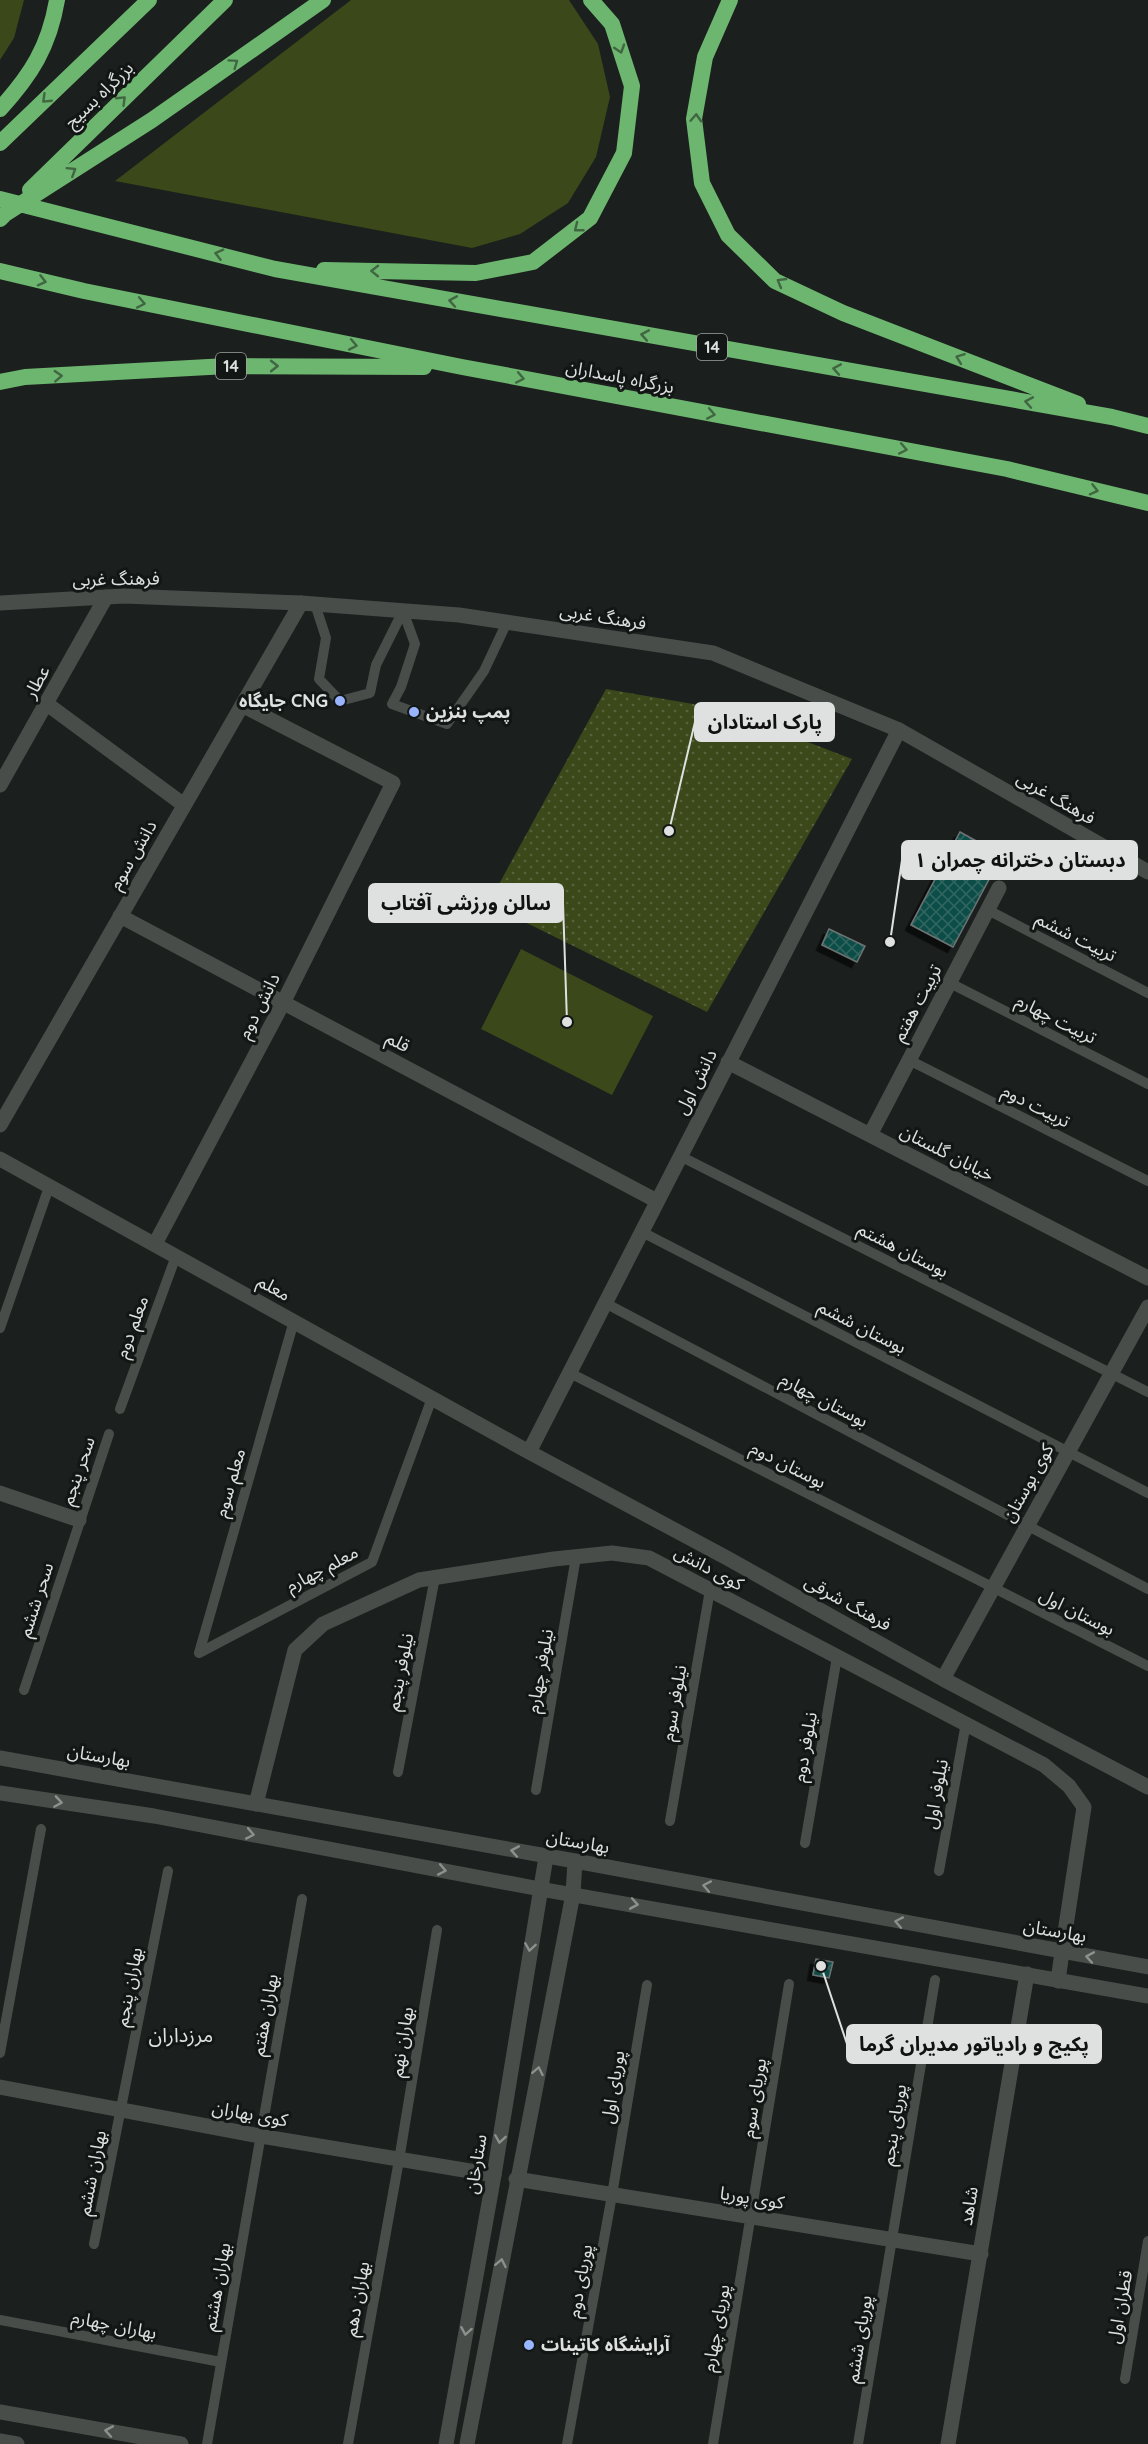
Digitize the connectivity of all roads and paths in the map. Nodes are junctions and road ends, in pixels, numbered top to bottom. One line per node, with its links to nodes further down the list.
1 (57, 0): 7 (highway)
2 (149, 0): 8 (highway, بزرگراه بسیج, one-way to 8)
3 (225, 0): 9 (highway, بزرگراه بسیج, one-way to 3)
4 (323, 0): 9 (highway, one-way to 4)
5 (591, 0): 10 (highway, one-way to 10)
6 (730, 0): 14 (highway, one-way to 6)
7 (0, 109)
8 (0, 143)
9 (1, 212): 10 (highway, 14, one-way to 9)
10 (275, 269): 14 (highway, 14, one-way to 10)
11 (0, 271): 12 (highway, بزرگراه پاسداران, one-way to 12)
12 (462, 367): 13 (highway, 14, one-way to 12); 16 (highway, بزرگراه پاسداران / 14, one-way to 16)
13 (0, 382)
14 (1112, 417): 15 (highway, 14)
15 (1148, 426)
16 (1148, 503)
17 (106, 597): 18 (street, فرهنگ غربی); 19 (street, فرهنگ غربی); 22 (street, عطار)
18 (0, 603)
19 (308, 604): 20 (street, فرهنگ غربی); 20 (lane); 23 (street, دانش سوم)
20 (403, 611): 21 (street, فرهنگ غربی); 21 (lane)
21 (507, 622): 24 (street, فرهنگ غربی)
22 (47, 704): 25 (street, عطار); 26 (street)
23 (242, 705): 26 (street, دانش سوم); 33 (street, دانش دوم)
24 (898, 730): 27 (street, فرهنگ غربی); 35 (street, دانش اول)
25 (0, 785)
26 (184, 805): 30 (street, دانش سوم)
27 (1148, 872)
28 (999, 888): 29 (street, تربیت هفتم)
29 (988, 910): 31 (street, تربیت هفتم); 32 (lane, تربیت ششم)
30 (120, 916): 33 (street, قلم); 37 (street, دانش سوم)
31 (950, 983): 34 (street, تربیت هفتم); 36 (lane, تربیت چهارم)
32 (1148, 993)
33 (283, 1003): 43 (street, قلم); 45 (street, دانش دوم)
34 (909, 1060): 38 (street, تربیت هفتم); 41 (lane, تربیت دوم)
35 (728, 1062): 38 (street, خیابان گلستان); 39 (street, دانش اول)
36 (1148, 1084)
37 (0, 1125)
38 (870, 1135): 47 (street, خیابان گلستان)
39 (680, 1156): 43 (street, دانش اول); 53 (lane, بوستان هشتم)
40 (0, 1159): 42 (street, معلم)
41 (1148, 1181)
42 (49, 1187): 45 (street, معلم); 51 (lane)
43 (657, 1202): 44 (street, دانش اول)
44 (642, 1232): 48 (street, دانش اول); 58 (lane, بوستان ششم)
45 (155, 1244): 46 (street, معلم)
46 (176, 1256): 50 (street, معلم); 56 (lane, معلم دوم)
47 (1148, 1278)
48 (605, 1303): 52 (street, دانش اول); 63 (lane, بوستان چهارم)
49 (1148, 1307): 53 (street, کوی بوستان)
50 (294, 1321): 55 (street, معلم); 69 (lane, معلم سوم)
51 (0, 1328)
52 (570, 1373): 59 (street, دانش اول); 66 (lane, بوستان دوم)
53 (1111, 1373): 54 (lane, بوستان هشتم); 58 (street, کوی بوستان)
54 (1148, 1392)
55 (432, 1398): 59 (street, معلم); 69 (lane, معلم چهارم)
56 (120, 1409)
57 (109, 1434): 62 (lane, سحر پنجم)
58 (1068, 1451): 61 (lane, بوستان ششم); 63 (street, کوی بوستان)
59 (529, 1452): 72 (street, فرهنگ شرقی)
60 (0, 1493): 62 (street)
61 (1148, 1493)
62 (79, 1520): 73 (lane, سحر ششم)
63 (1027, 1525): 66 (street, کوی بوستان); 67 (lane, بوستان چهارم)
64 (576, 1557): 65 (street, کوی دانش); 68 (street, کوی دانش); 78 (lane, نیلوفر چهارم)
65 (435, 1577): 76 (lane, نیلوفر پنجم); 80 (street, کوی دانش)
66 (992, 1587): 71 (lane, بوستان اول); 72 (street, کوی بوستان)
67 (1148, 1589)
68 (710, 1590): 70 (street, کوی دانش); 81 (lane, نیلوفر سوم)
69 (199, 1653)
70 (837, 1657): 74 (street, کوی دانش); 83 (lane, نیلوفر دوم)
71 (1148, 1666)
72 (943, 1679): 77 (street, فرهنگ شرقی)
73 (24, 1690)
74 (966, 1723): 86 (lane, نیلوفر اول); 93 (street, کوی دانش)
75 (0, 1758): 80 (street, بهارستان)
76 (398, 1772)
77 (1148, 1786)
78 (536, 1790)
79 (0, 1793): 88 (street, one-way to 88)
80 (256, 1804): 84 (street, بهارستان, one-way to 80)
81 (670, 1821)
82 (41, 1829): 101 (lane)
83 (805, 1843)
84 (546, 1857): 85 (street, بهارستان); 88 (street, ستارخان)
85 (575, 1861): 89 (street); 92 (street, بهارستان, one-way to 85)
86 (939, 1871)
87 (168, 1872): 103 (lane, بهاران پنجم)
88 (540, 1889): 89 (street); 106 (street, ستارخان, one-way to 106)
89 (573, 1894): 95 (street, one-way to 95); 107 (street, one-way to 89)
90 (302, 1899): 104 (lane, بهاران هفتم)
91 (437, 1930): 105 (lane, بهاران نهم)
92 (1034, 1947): 93 (street, بهارستان); 95 (street, شاهد)
93 (1062, 1952): 94 (street, بهارستان, one-way to 93); 97 (street)
94 (1148, 1967)
95 (1027, 1974): 97 (street); 113 (street, شاهد)
96 (935, 1980): 110 (lane, پوریای پنجم)
97 (1058, 1981): 100 (street)
98 (646, 1984): 108 (lane, پوریای اول)
99 (789, 1984): 109 (lane, پوریای سوم)
100 (1148, 1996)
101 (0, 2053)
102 (0, 2087): 103 (street, کوی بهاران)
103 (121, 2110): 104 (street, کوی بهاران); 112 (lane, بهاران ششم)
104 (260, 2136): 105 (street, کوی بهاران); 115 (lane, بهاران هشتم)
105 (399, 2160): 106 (street, کوی بهاران); 122 (lane, بهاران دهم)
106 (494, 2175): 123 (street, ستارخان, one-way to 123)
107 (516, 2179): 108 (street, کوی پوریا); 124 (street, one-way to 107)
108 (612, 2195): 109 (street, کوی پوریا); 125 (lane, پوریای دوم)
109 (752, 2217): 110 (street, کوی پوریا); 126 (lane, پوریای چهارم)
110 (892, 2240): 113 (street, کوی پوریا); 127 (lane, پوریای ششم)
111 (1148, 2241): 116 (lane, قطران اول)
112 (94, 2244)
113 (981, 2254): 128 (street, شاهد)
114 (0, 2320): 115 (lane, بهاران چهارم)
115 (221, 2362): 121 (lane, بهاران هشتم)
116 (1125, 2379)
117 (0, 2412): 119 (street, one-way to 117)
118 (0, 2441): 120 (street)
119 (173, 2443)
120 (17, 2444)
121 (207, 2444)
122 (348, 2444)
123 (446, 2444)
124 (467, 2444)
125 (567, 2444)
126 (713, 2444)
127 (858, 2444)
128 (948, 2444)

